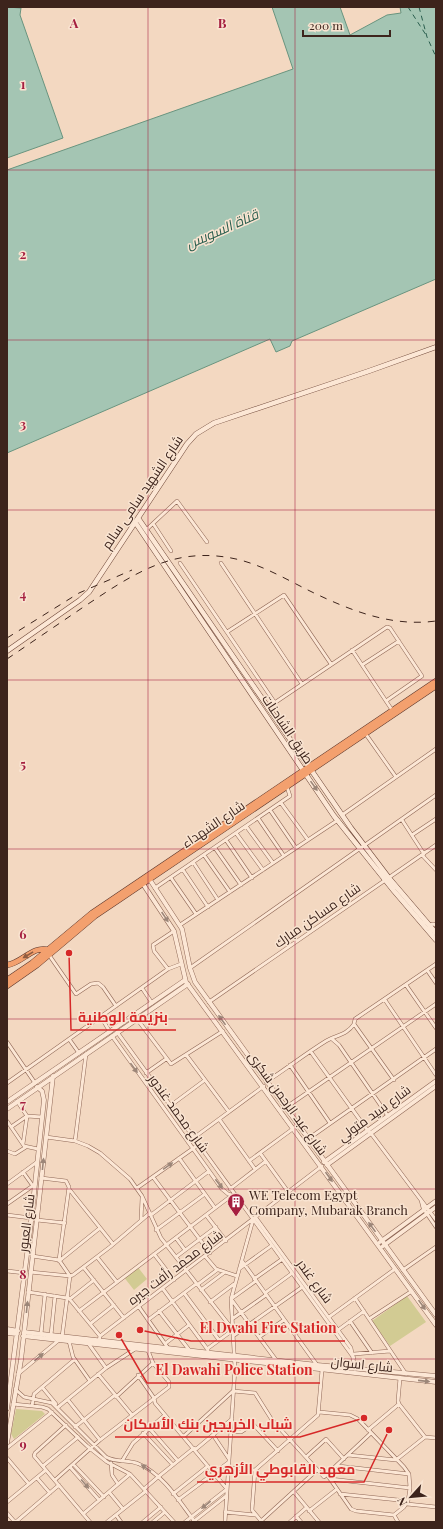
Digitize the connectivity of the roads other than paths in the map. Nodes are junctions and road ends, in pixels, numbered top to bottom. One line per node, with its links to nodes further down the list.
1 (436, 346): 2 (main road, شارع الشهيد سامى سالم)
2 (136, 520): 4 (main road, طريق الشاحنات); 10 (main road, طريق الشاحنات); 14 (main road, شارع الشهيد سامى سالم)
3 (154, 524): 4 (street); 5 (street); 6 (street)
4 (146, 530): 10 (main road, طريق الشاحنات)
5 (207, 542)
6 (172, 551)
7 (180, 563): 11 (street)
8 (221, 563): 9 (street)
9 (255, 613): 11 (street); 15 (street); 18 (street)
10 (210, 629): 20 (main road, طريق الشاحنات)
11 (227, 632): 22 (street)
12 (399, 641): 13 (street); 16 (street); 21 (street)
13 (352, 650): 15 (street); 16 (street)
14 (7, 651)
15 (332, 664): 18 (street)
16 (362, 665): 21 (street)
17 (436, 681): 24 (highway, شارع الشهداء)
18 (302, 684): 22 (street)
19 (436, 686): 25 (highway, شارع الشهداء)
20 (258, 700): 23 (main road, طريق الشاحنات); 27 (main road, طريق الشاحنات)
21 (386, 701): 24 (street)
22 (275, 703): 23 (street)
23 (267, 708): 27 (main road, طريق الشاحنات)
24 (392, 710): 27 (highway, شارع الشهداء)
25 (365, 733): 27 (highway, شارع الشهداء); 28 (street)
26 (436, 748): 28 (street)
27 (307, 771): 29 (highway, شارع الشهداء); 32 (highway, شارع الشهداء); 34 (main road, طريق الشاحنات); 39 (main road, طريق الشاحنات, one-way to 39)
28 (396, 777): 34 (street)
29 (287, 787): 31 (street); 32 (highway, شارع الشهداء)
30 (436, 795): 37 (street)
31 (281, 803): 33 (street); 45 (street)
32 (249, 810): 61 (highway, شارع الشهداء); 80 (highway, شارع الشهداء)
33 (270, 810): 35 (street); 48 (street)
34 (342, 815): 38 (main road, طريق الشاحنات)
35 (258, 818): 40 (street); 52 (street)
36 (436, 819): 43 (street)
37 (402, 820): 43 (street); 49 (street)
38 (346, 821): 39 (main road); 41 (main road, طريق الشاحنات)
39 (339, 822): 41 (main road, طريق الشاحنات); 45 (street)
40 (246, 826): 42 (street); 54 (street)
41 (349, 830): 49 (main road, طريق الشاحنات)
42 (236, 833): 44 (street); 57 (street)
43 (412, 835): 50 (street)
44 (226, 840): 47 (street); 59 (street)
45 (308, 840): 48 (street)
46 (436, 845): 50 (street, شارع مساكن مبارك)
47 (215, 848): 51 (street); 63 (street)
48 (296, 848): 52 (street)
49 (363, 848): 60 (main road, طريق الشاحنات); 84 (street)
50 (422, 854): 55 (street); 60 (street, شارع مساكن مبارك)
51 (204, 855): 53 (street); 66 (street)
52 (284, 856): 54 (street)
53 (193, 862): 56 (street); 67 (street)
54 (273, 863): 57 (street)
55 (435, 867)
56 (183, 870): 58 (street); 68 (street)
57 (263, 870): 59 (street)
58 (171, 878): 64 (street); 69 (street)
59 (252, 878): 63 (street)
60 (387, 879): 72 (main road, طريق الشاحنات); 76 (main road, طريق الشاحنات); 98 (street, شارع مساكن مبارك)
61 (150, 880): 62 (highway, شارع الشهداء); 64 (street, شارع عبد الرحمن شكرى)
62 (143, 884): 65 (street, شارع عبد الرحمن شكرى); 80 (highway, شارع الشهداء)
63 (241, 885): 66 (street)
64 (155, 888): 65 (street); 71 (street, شارع عبد الرحمن شكرى)
65 (148, 892): 73 (street, شارع عبد الرحمن شكرى, one-way to 73)
66 (230, 892): 67 (street)
67 (218, 900): 68 (street)
68 (208, 907): 69 (street)
69 (196, 914): 71 (street)
70 (436, 920): 72 (street)
71 (180, 925): 75 (street, شارع عبد الرحمن شكرى)
72 (433, 925): 74 (main road, طريق الشاحنات)
73 (174, 931): 77 (street, شارع عبد الرحمن شكرى); 85 (street)
74 (436, 933)
75 (185, 940): 77 (street); 78 (street, شارع عبد الرحمن شكرى)
76 (436, 940)
77 (177, 941): 79 (street, شارع عبد الرحمن شكرى)
78 (186, 948): 79 (street); 84 (street, شارع عبد الرحمن شكرى)
79 (178, 950): 81 (street, شارع عبد الرحمن شكرى)
80 (49, 952): 83 (highway, one-way to 83); 88 (highway, شارع الشهداء); 94 (highway, شارع الشهداء); 101 (street)
81 (181, 964): 85 (street); 90 (street, شارع عبد الرحمن شكرى)
82 (436, 964): 86 (street)
83 (7, 965)
84 (190, 968): 98 (street, شارع عبد الرحمن شكرى)
85 (168, 969): 95 (street)
86 (427, 970): 91 (street); 93 (street)
87 (7, 974): 88 (street)
88 (14, 976): 89 (highway, شارع الشهداء)
89 (7, 980)
90 (185, 980): 92 (street, شارع عبد الرحمن شكرى); 96 (street)
91 (436, 983)
92 (188, 984): 96 (street); 108 (street, شارع عبد الرحمن شكرى)
93 (406, 985): 97 (street); 102 (street)
94 (7, 986)
95 (142, 988): 99 (street); 101 (street)
96 (168, 995): 99 (street); 104 (street)
97 (385, 1000): 105 (street); 106 (street)
98 (209, 1002): 111 (street, شارع عبد الرحمن شكرى, one-way to 98)
99 (152, 1003): 110 (street)
100 (436, 1004): 102 (street)
101 (116, 1006): 103 (street)
102 (425, 1011): 106 (street); 107 (street)
103 (101, 1017): 110 (street, شارع محمد غندور); 112 (street)
104 (137, 1019): 109 (street); 122 (street)
105 (354, 1024): 113 (street); 115 (street)
106 (403, 1026): 115 (street); 121 (street)
107 (436, 1028)
108 (223, 1031): 111 (street, شارع عبد الرحمن شكرى); 120 (street)
109 (117, 1032): 110 (street); 126 (street, شارع محمد غندور)
110 (111, 1034): 118 (street); 119 (street); 161 (street, شارع محمد غندور, one-way to 161)
111 (231, 1037): 134 (street, شارع عبد الرحمن شكرى)
112 (69, 1039): 118 (street); 125 (street)
113 (332, 1039): 117 (street); 123 (street)
114 (7, 1042): 125 (street)
115 (371, 1047): 123 (street); 131 (street)
116 (436, 1049): 121 (street)
117 (311, 1052): 124 (street); 129 (street)
118 (79, 1053): 135 (street)
119 (86, 1053): 128 (street); 160 (street)
120 (187, 1056): 122 (street); 130 (street)
121 (424, 1058): 127 (street); 131 (street)
122 (166, 1060): 126 (street)
123 (351, 1062): 129 (street); 138 (street)
124 (290, 1066): 134 (street); 137 (street)
125 (26, 1070): 133 (street); 135 (street)
126 (146, 1073): 141 (street, شارع محمد غندور)
127 (436, 1075)
128 (53, 1076): 135 (street); 154 (street, شارع العبور)
129 (330, 1077): 137 (street); 144 (street)
130 (205, 1080): 141 (street); 145 (street)
131 (394, 1080): 138 (street)
132 (436, 1081): 147 (street, شارع سيد متولي)
133 (7, 1083)
134 (265, 1084): 143 (street, شارع عبد الرحمن شكرى); 145 (street); 155 (street, شارع عبد الرحمن شكرى)
135 (36, 1085): 139 (street); 140 (street); 148 (street, شارع العبور)
136 (436, 1086): 156 (street, شارع سيد متولي)
137 (308, 1092): 143 (street); 151 (street)
138 (373, 1093): 144 (street); 147 (street)
139 (17, 1101): 142 (street); 146 (street)
140 (7, 1102)
141 (170, 1106): 158 (street, شارع محمد غندور)
142 (7, 1108)
143 (285, 1108): 159 (street, شارع عبد الرحمن شكرى)
144 (352, 1108): 151 (street); 156 (street)
145 (229, 1112): 149 (street)
146 (28, 1116): 148 (street); 152 (street); 163 (street)
147 (388, 1116): 156 (street, شارع سيد متولي)
148 (42, 1117): 153 (street, شارع العبور)
149 (219, 1119): 158 (street); 169 (street)
150 (7, 1121): 152 (street)
151 (330, 1123): 159 (street)
152 (11, 1127): 163 (street)
153 (41, 1128): 154 (street); 165 (street, شارع العبور)
154 (46, 1128): 157 (street, شارع العبور)
155 (294, 1128): 167 (street); 173 (street, شارع عبد الرحمن شكرى)
156 (370, 1132): 172 (street, شارع سيد متولي); 196 (street)
157 (46, 1137): 160 (street); 178 (street, شارع العبور, one-way to 157)
158 (193, 1138): 161 (street); 162 (street, شارع محمد غندور)
159 (308, 1140): 172 (street, شارع عبد الرحمن شكرى)
160 (75, 1142): 182 (street)
161 (188, 1142): 164 (street, شارع محمد غندور)
162 (198, 1145): 164 (street); 184 (street, شارع محمد غندور)
163 (24, 1146): 165 (street); 166 (street)
164 (192, 1149): 168 (street); 175 (street, شارع محمد غندور)
165 (38, 1150): 171 (street, شارع العبور)
166 (7, 1151)
167 (260, 1153): 169 (street); 170 (street)
168 (179, 1158): 177 (street, one-way to 168); 179 (street)
169 (249, 1161): 174 (street)
170 (266, 1161): 174 (street); 185 (street)
171 (37, 1162): 176 (street); 181 (street, شارع العبور)
172 (326, 1164): 195 (street, شارع عبد الرحمن شكرى)
173 (322, 1166): 185 (street, شارع محمد رأفت جيره); 199 (street, شارع عبد الرحمن شكرى, one-way to 199)
174 (255, 1169): 184 (street)
175 (209, 1171): 179 (street); 188 (street, شارع محمد غندور, one-way to 188)
176 (23, 1172): 180 (street); 181 (street)
177 (153, 1177): 182 (street); 190 (street)
178 (41, 1178): 183 (street); 204 (street, شارع العبور)
179 (196, 1181): 186 (street); 190 (street)
180 (7, 1184)
181 (34, 1186): 192 (street); 202 (street, شارع العبور)
182 (138, 1188): 187 (street)
183 (69, 1189): 208 (street); 212 (street)
184 (230, 1189): 189 (street, شارع محمد غندور)
185 (289, 1193): 203 (street, شارع محمد رأفت جيره)
186 (205, 1194): 194 (street); 197 (street)
187 (142, 1196): 198 (street); 205 (street)
188 (231, 1196): 189 (street); 194 (street)
189 (235, 1196): 206 (street, شارع محمد غندور)
190 (171, 1200): 197 (street); 198 (street)
191 (436, 1201): 196 (street)
192 (7, 1204)
193 (436, 1207): 196 (street)
194 (215, 1208): 201 (street)
195 (361, 1211): 199 (street); 217 (street, شارع عبد الرحمن شكرى, one-way to 195)
196 (427, 1211): 207 (street); 211 (street); 217 (street); 221 (street)
197 (180, 1212): 209 (street); 213 (street)
198 (150, 1214): 205 (street); 213 (street)
199 (356, 1214): 217 (street, شارع عبد الرحمن شكرى)
200 (7, 1215): 202 (street)
201 (206, 1215): 209 (street); 210 (street)
202 (31, 1218): 232 (street, شارع العبور)
203 (256, 1218): 206 (street, شارع محمد رأفت جيره); 280 (street, شارع غندر)
204 (37, 1220): 208 (street); 226 (street, شارع العبور)
205 (141, 1220): 218 (street)
206 (253, 1220): 216 (street, شارع محمد رأفت جيره); 220 (street, شارع غندر); 233 (street)
207 (436, 1220)
208 (65, 1223): 230 (street)
209 (191, 1227): 214 (street); 215 (street)
210 (216, 1227): 215 (street); 216 (street)
211 (436, 1227)
212 (100, 1228): 218 (street); 230 (street)
213 (156, 1230): 219 (street)
214 (176, 1238): 219 (street); 223 (street)
215 (200, 1239): 223 (street); 224 (street)
216 (226, 1241): 224 (street, شارع محمد رأفت جيره)
217 (380, 1242): 221 (street, شارع عبد الرحمن شكرى)
218 (113, 1244): 228 (street)
219 (166, 1245): 225 (street); 229 (street)
220 (271, 1246): 231 (street, شارع غندر); 235 (street)
221 (383, 1246): 237 (street, شارع عبد الرحمن شكرى); 240 (street, شارع عبد الرحمن شكرى)
222 (436, 1247): 240 (street)
223 (186, 1250): 229 (street)
224 (210, 1253): 227 (street, شارع محمد رأفت جيره)
225 (154, 1254): 251 (street); 253 (street)
226 (32, 1256): 230 (street); 234 (street, شارع العبور)
227 (205, 1256): 239 (street); 242 (street, شارع محمد رأفت جيره)
228 (97, 1257): 236 (street); 253 (street)
229 (176, 1257): 242 (street)
230 (59, 1260): 247 (street)
231 (281, 1260): 246 (street, شارع غندر); 252 (street)
232 (26, 1261): 234 (street); 245 (street, شارع العبور)
233 (242, 1261): 235 (street); 238 (street)
234 (32, 1262): 243 (street, شارع العبور)
235 (244, 1265): 238 (street); 252 (street)
236 (84, 1268): 247 (street); 250 (street)
237 (396, 1268): 254 (street, شارع عبد الرحمن شكرى); 268 (street)
238 (239, 1269): 248 (street)
239 (217, 1270): 244 (street); 255 (street)
240 (403, 1270): 249 (street, شارع عبد الرحمن شكرى)
241 (7, 1271): 245 (street)
242 (186, 1271): 251 (street, شارع محمد رأفت جيره); 255 (street)
243 (30, 1272): 247 (street); 262 (street, شارع العبور)
244 (225, 1272): 248 (street); 259 (street)
245 (24, 1273): 294 (street, شارع العبور)
246 (291, 1274): 257 (street, شارع غندر); 265 (street)
247 (70, 1276): 267 (street)
248 (237, 1276): 256 (street)
249 (409, 1278): 254 (street); 279 (street, شارع عبد الرحمن شكرى)
250 (94, 1280): 260 (street); 267 (street)
251 (174, 1280): 258 (street, شارع محمد رأفت جيره)
252 (255, 1280): 265 (street); 269 (street)
253 (116, 1281): 260 (street)
254 (405, 1281): 261 (street, شارع عبد الرحمن شكرى)
255 (197, 1284): 259 (street); 263 (street)
256 (235, 1284): 269 (street); 271 (street)
257 (301, 1288): 273 (street); 315 (street, شارع غندر)
258 (163, 1289): 270 (street); 274 (street, شارع محمد رأفت جيره)
259 (201, 1290): 271 (street)
260 (103, 1291): 272 (street); 275 (street)
261 (412, 1291): 283 (street); 290 (street, شارع عبد الرحمن شكرى, one-way to 290)
262 (28, 1292): 264 (street); 296 (street, شارع العبور, one-way to 262)
263 (184, 1293): 270 (street); 304 (street)
264 (45, 1294): 266 (street); 297 (street)
265 (265, 1294): 273 (street); 278 (street)
266 (56, 1296): 267 (street); 299 (street)
267 (68, 1297): 275 (street); 302 (street)
268 (355, 1298): 277 (street); 280 (street)
269 (231, 1299): 278 (street); 282 (street)
270 (172, 1302): 276 (street); 288 (street)
271 (210, 1302): 292 (street)
272 (114, 1305): 281 (street); 287 (street)
273 (275, 1307): 285 (street); 289 (street)
274 (139, 1308): 281 (street, شارع محمد رأفت جيره); 284 (street)
275 (79, 1311): 287 (street)
276 (159, 1311): 284 (street); 298 (street)
277 (364, 1311): 283 (street); 286 (street)
278 (242, 1313): 282 (street); 289 (street)
279 (436, 1315)
280 (329, 1317): 293 (street, شارع غندر)
281 (124, 1318): 303 (street, شارع محمد رأفت جيره)
282 (232, 1319): 292 (street)
283 (369, 1319): 313 (street)
284 (148, 1320): 307 (street)
285 (284, 1320): 301 (street); 322 (street)
286 (350, 1321): 293 (street); 314 (street)
287 (90, 1324): 303 (street)
288 (189, 1325): 298 (street); 312 (street)
289 (250, 1325): 300 (street); 301 (street)
290 (436, 1325)
291 (7, 1329): 294 (street)
292 (233, 1330): 300 (street); 304 (street)
293 (338, 1330): 315 (street, شارع غندر)
294 (18, 1332): 295 (street); 317 (street, شارع العبور)
295 (7, 1333)
296 (24, 1334): 297 (street, شارع اسوان); 302 (street, شارع اسوان); 318 (street, شارع العبور)
297 (41, 1334): 299 (street, شارع اسوان)
298 (177, 1334): 307 (street); 311 (street)
299 (51, 1335): 302 (street, شارع اسوان)
300 (233, 1336): 316 (street)
301 (259, 1337): 320 (street)
302 (61, 1338): 303 (street, شارع اسوان); 305 (street, شارع اسوان); 329 (street, one-way to 302)
303 (100, 1338): 309 (street, شارع اسوان)
304 (219, 1340): 312 (street)
305 (69, 1341): 306 (street, شارع اسوان); 319 (street)
306 (88, 1343): 308 (street, شارع اسوان); 323 (street)
307 (166, 1343): 310 (street)
308 (136, 1348): 309 (street, شارع اسوان); 323 (street)
309 (147, 1348): 310 (street, شارع اسوان); 321 (street)
310 (168, 1350): 311 (street, شارع اسوان); 316 (street, شارع اسوان)
311 (190, 1351): 312 (street, شارع اسوان)
312 (209, 1351): 316 (street, شارع اسوان)
313 (390, 1351): 314 (street); 328 (street)
314 (372, 1353): 315 (street)
315 (354, 1356): 325 (street, شارع غندر)
316 (234, 1358): 320 (street, شارع اسوان); 324 (street, شارع اسوان); 337 (street)
317 (14, 1359): 318 (street); 326 (street, شارع العبور)
318 (21, 1360): 329 (street, شارع العبور)
319 (74, 1360): 333 (street); 335 (street)
320 (276, 1360): 322 (street, شارع اسوان)
321 (153, 1363): 330 (street); 340 (street)
322 (317, 1365): 325 (street, شارع اسوان)
323 (106, 1368): 327 (street)
324 (322, 1370): 325 (street, شارع اسوان); 348 (street)
325 (355, 1371): 328 (street, شارع اسوان); 332 (street, شارع اسوان)
326 (12, 1374): 329 (street); 346 (street, شارع العبور)
327 (98, 1374): 333 (street); 338 (street)
328 (406, 1374): 331 (street, شارع اسوان)
329 (18, 1375): 336 (street, شارع العبور)
330 (138, 1375): 338 (street); 340 (street)
331 (436, 1376)
332 (400, 1378): 334 (street, شارع اسوان, one-way to 334); 343 (street)
333 (90, 1381): 341 (street)
334 (436, 1382)
335 (42, 1387): 339 (street); 345 (street)
336 (16, 1389): 339 (street); 342 (street, شارع العبور)
337 (234, 1391): 351 (street); 361 (street); 366 (street)
338 (116, 1396): 349 (street); 352 (street)
339 (32, 1398): 344 (street); 345 (street)
340 (154, 1398): 349 (street); 350 (street)
341 (68, 1400): 345 (street); 352 (street)
342 (13, 1404): 344 (street); 367 (street, شارع العبور)
343 (399, 1404): 356 (street); 363 (street)
344 (32, 1406): 347 (street)
345 (58, 1408): 354 (street)
346 (7, 1409)
347 (52, 1412): 353 (street); 369 (street)
348 (319, 1412): 356 (street); 366 (street)
349 (132, 1415): 365 (street)
350 (165, 1415): 355 (street); 361 (street)
351 (232, 1419): 357 (street); 360 (street)
352 (84, 1420): 354 (street); 365 (street)
353 (66, 1425): 362 (street); 385 (street)
354 (75, 1427): 368 (street)
355 (149, 1428): 358 (street); 381 (street)
356 (368, 1430): 359 (street)
357 (231, 1431): 372 (street); 379 (street)
358 (143, 1433): 378 (street); 384 (street)
359 (371, 1433): 373 (street); 380 (street)
360 (213, 1435): 371 (street); 379 (street)
361 (184, 1436): 371 (street)
362 (78, 1437): 370 (street); 385 (street)
363 (425, 1437): 364 (street); 380 (street)
364 (436, 1438)
365 (100, 1440): 368 (street)
366 (290, 1440): 372 (street); 374 (street)
367 (7, 1443)
368 (94, 1446): 370 (street); 377 (street)
369 (7, 1448)
370 (90, 1449): 382 (street); 383 (street)
371 (195, 1449): 381 (street); 386 (street)
372 (278, 1451): 391 (street)
373 (348, 1456): 376 (street); 380 (street)
374 (306, 1457): 376 (street); 392 (street)
375 (7, 1458): 401 (street)
376 (344, 1459): 387 (street)
377 (112, 1460): 378 (street); 383 (street)
378 (122, 1460): 397 (street, one-way to 378)
379 (229, 1460): 389 (street); 393 (street)
380 (396, 1460): 395 (street)
381 (178, 1461): 384 (street)
382 (73, 1464): 388 (street); 414 (street)
383 (111, 1464): 394 (street); 402 (street)
384 (173, 1465): 397 (street)
385 (43, 1466): 390 (street)
386 (208, 1466): 393 (street); 411 (street)
387 (338, 1466): 395 (street); 396 (street)
388 (70, 1467): 400 (street); 415 (street, one-way to 415)
389 (229, 1468): 391 (street); 405 (street)
390 (46, 1470): 398 (street); 400 (street)
391 (255, 1470): 429 (street)
392 (317, 1470): 396 (street); 409 (street)
393 (214, 1473): 405 (street); 416 (street)
394 (130, 1474): 402 (street); 406 (street)
395 (409, 1474): 404 (street)
396 (328, 1476): 399 (street)
397 (158, 1477): 406 (street); 411 (street)
398 (36, 1478): 401 (street); 410 (street)
399 (330, 1479): 404 (street); 407 (street)
400 (54, 1480): 403 (street)
401 (30, 1484): 417 (street)
402 (118, 1484): 408 (street)
403 (59, 1485): 410 (street); 427 (street)
404 (410, 1488): 418 (street)
405 (227, 1489): 413 (street); 432 (street, one-way to 432)
406 (145, 1490): 419 (street); 422 (street)
407 (337, 1490): 412 (street); 423 (street)
408 (109, 1492): 414 (street); 422 (street)
409 (294, 1492): 421 (street); 442 (street)
410 (50, 1493): 426 (street)
411 (173, 1494): 416 (street)
412 (340, 1494): 418 (street); 430 (street)
413 (227, 1496): 425 (street); 440 (street)
414 (104, 1497): 415 (street)
415 (99, 1500): 427 (street)
416 (178, 1500): 432 (street)
417 (7, 1502)
418 (407, 1503): 420 (street); 430 (street)
419 (161, 1507): 424 (street); 436 (street)
420 (436, 1507)
421 (306, 1508): 423 (street); 431 (street)
422 (123, 1509): 428 (street)
423 (309, 1511): 445 (street)
424 (165, 1512): 437 (street); 438 (street)
425 (225, 1512): 429 (street); 441 (street)
426 (7, 1513)
427 (83, 1514): 433 (street)
428 (116, 1515): 434 (street); 435 (street)
429 (254, 1515): 442 (street)
430 (394, 1515): 446 (street)
431 (296, 1516): 443 (street); 444 (street)
432 (191, 1517): 439 (street); 440 (street)
433 (90, 1522)
434 (107, 1522)
435 (121, 1522)
436 (143, 1522)
437 (153, 1522)
438 (174, 1522)
439 (185, 1522)
440 (194, 1522)
441 (225, 1522)
442 (262, 1522)
443 (290, 1522)
444 (301, 1522)
445 (319, 1522)
446 (398, 1522)

